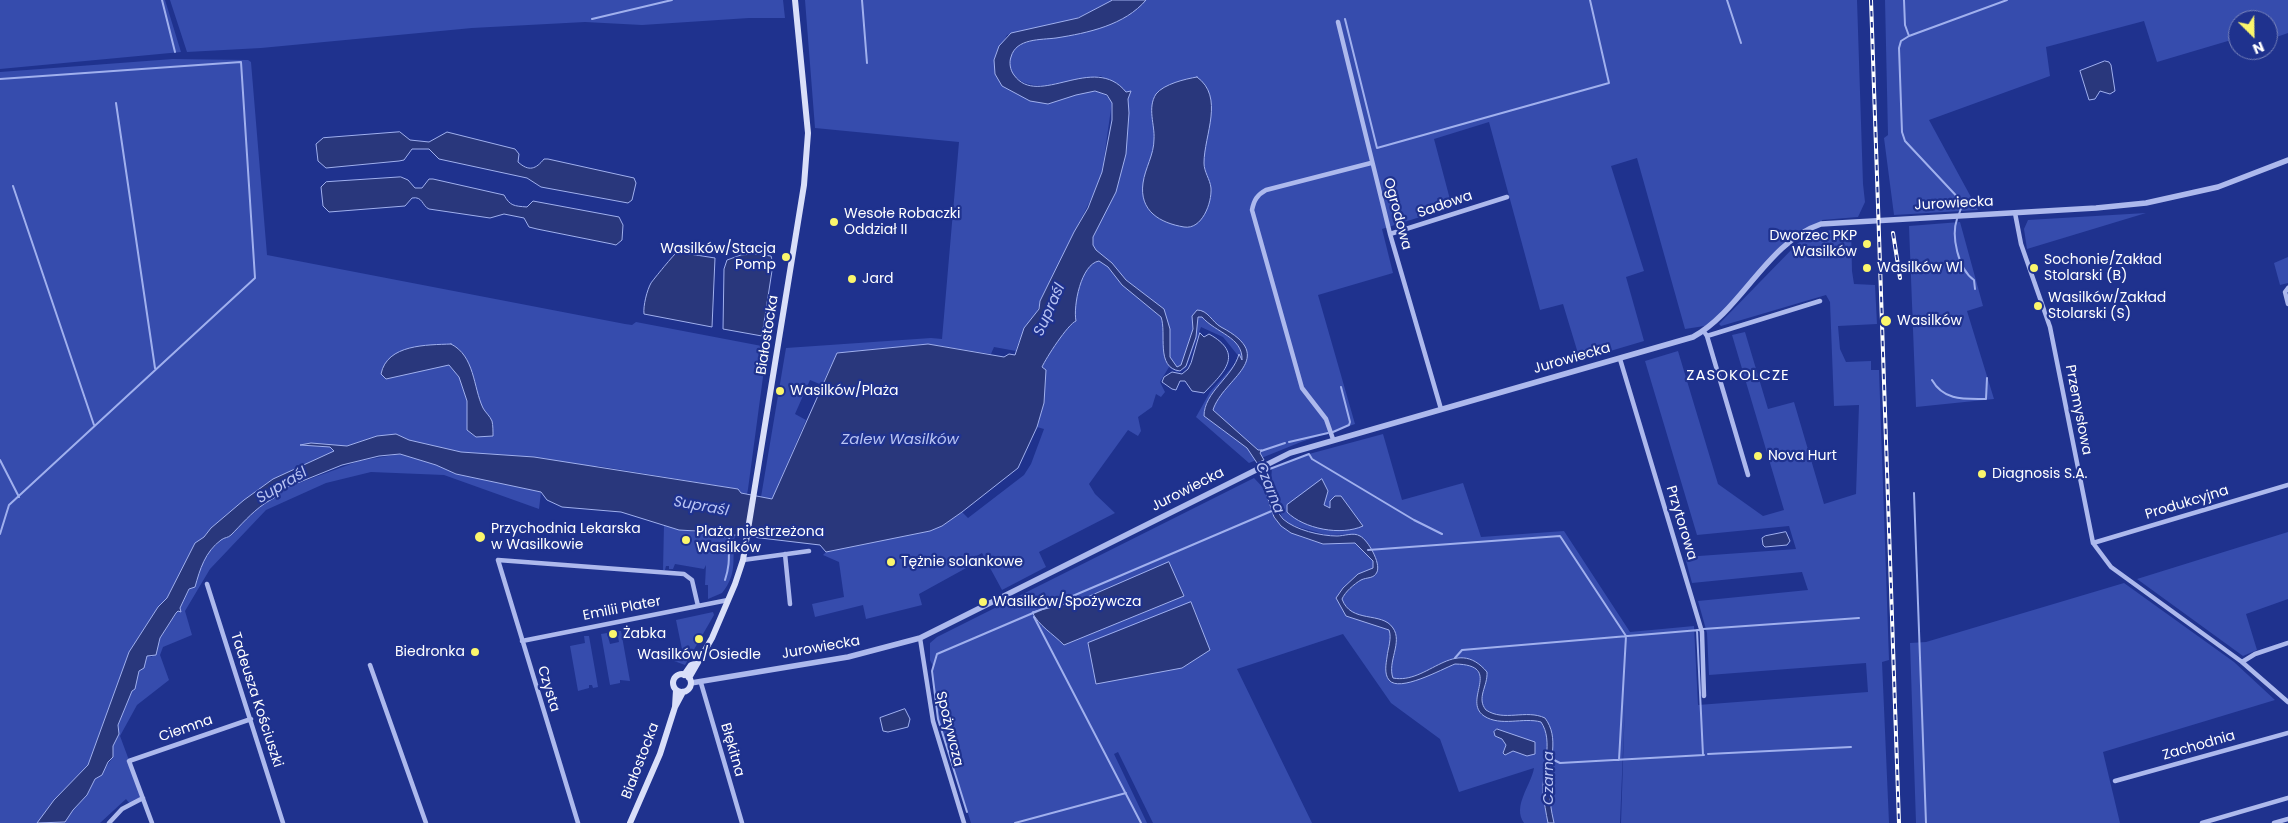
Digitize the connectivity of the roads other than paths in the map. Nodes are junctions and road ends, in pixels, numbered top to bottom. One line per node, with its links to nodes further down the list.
1 (795, 0): 20 (main road, Białostocka)
2 (1338, 22): 4 (street, Ogrodowa)
3 (2288, 160): 6 (street, Jurowiecka)
4 (1371, 163): 7 (street, Ogrodowa); 14 (street)
5 (1507, 197): 7 (street, Sadowa)
6 (2015, 213): 11 (street, Jurowiecka); 17 (street, Przemysłowa)
7 (1390, 234): 13 (street, Ogrodowa)
8 (2288, 288): 10 (street)
9 (1820, 301): 11 (street, Jurowiecka)
10 (2288, 304)
11 (1705, 333): 12 (street, Jurowiecka); 15 (street)
12 (1620, 359): 13 (street, Jurowiecka); 34 (street, Przytorowa)
13 (1441, 409): 14 (street, Jurowiecka)
14 (1333, 439): 25 (street, Jurowiecka)
15 (1748, 475)
16 (2288, 485): 17 (street, Produkcyjna)
17 (2093, 543): 28 (street, Przemysłowa)
18 (809, 551): 19 (street)
19 (785, 554): 20 (street); 23 (street)
20 (742, 560): 22 (main road, Białostocka)
21 (207, 584): 37 (street, Tadeusza Kościuszki)
22 (728, 600): 24 (street, Emilii Plater); 30 (main road, Białostocka)
23 (790, 604)
24 (698, 606): 26 (street, Emilii Plater); 26 (street, Czysta)
25 (920, 638): 31 (street, Jurowiecka); 50 (street, Spożywcza)
26 (522, 641): 47 (street, Czysta)
27 (2288, 643): 28 (street)
28 (2242, 662): 35 (street, Przemysłowa)
29 (370, 665): 46 (street)
30 (688, 678): 31 (street, Jurowiecka); 32 (main road); 33 (main road)
31 (701, 683): 49 (street, Błękitna)
32 (676, 690): 33 (main road); 36 (main road, Białostocka)
33 (683, 692): 36 (main road, Białostocka)
34 (1704, 696)
35 (2288, 702)
36 (674, 707): 48 (main road, Białostocka)
37 (251, 718): 40 (street, Ciemna); 45 (street, Tadeusza Kościuszki)
38 (2288, 733): 39 (street, Zachodnia)
39 (2115, 781)
40 (143, 798): 43 (street); 44 (street)
41 (2288, 798): 51 (street)
42 (2288, 819): 52 (street)
43 (109, 823)
44 (152, 823)
45 (283, 823)
46 (426, 823)
47 (578, 823)
48 (630, 823)
49 (742, 823)
50 (964, 823)
51 (2202, 823)
52 (2274, 823)

